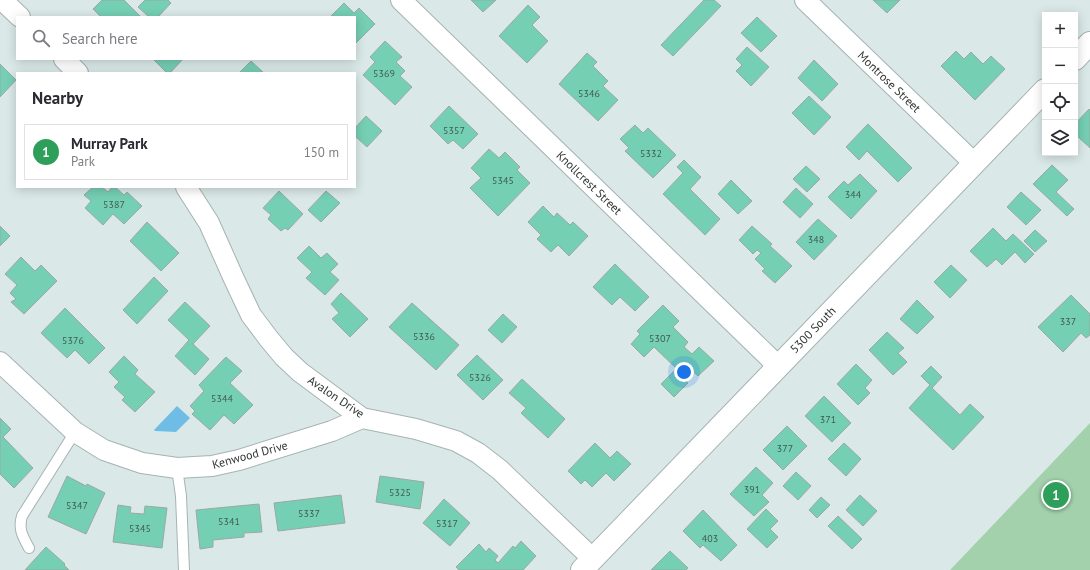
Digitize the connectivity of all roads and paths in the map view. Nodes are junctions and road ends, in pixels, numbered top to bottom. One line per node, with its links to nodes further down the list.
1 (2, 0): 4 (street)
2 (401, 0): 13 (street, Knollcrest Street)
3 (805, 0): 10 (street, Montrose Street)
4 (19, 16)
5 (1090, 43): 6 (main road)
6 (1078, 56)
7 (65, 60): 8 (street)
8 (77, 72)
9 (1042, 93): 10 (main road, 5300 South)
10 (974, 163): 13 (main road, 5300 South)
11 (187, 188): 14 (street, Avalon Drive)
12 (0, 362): 15 (street, Kenwood Drive)
13 (778, 366): 18 (main road, 5300 South)
14 (362, 418): 16 (street, Kenwood Drive); 18 (street, Avalon Drive)
15 (75, 432): 16 (street, Kenwood Drive); 17 (lane)
16 (177, 468): 19 (lane)
17 (29, 548)
18 (587, 564)
19 (184, 570)

